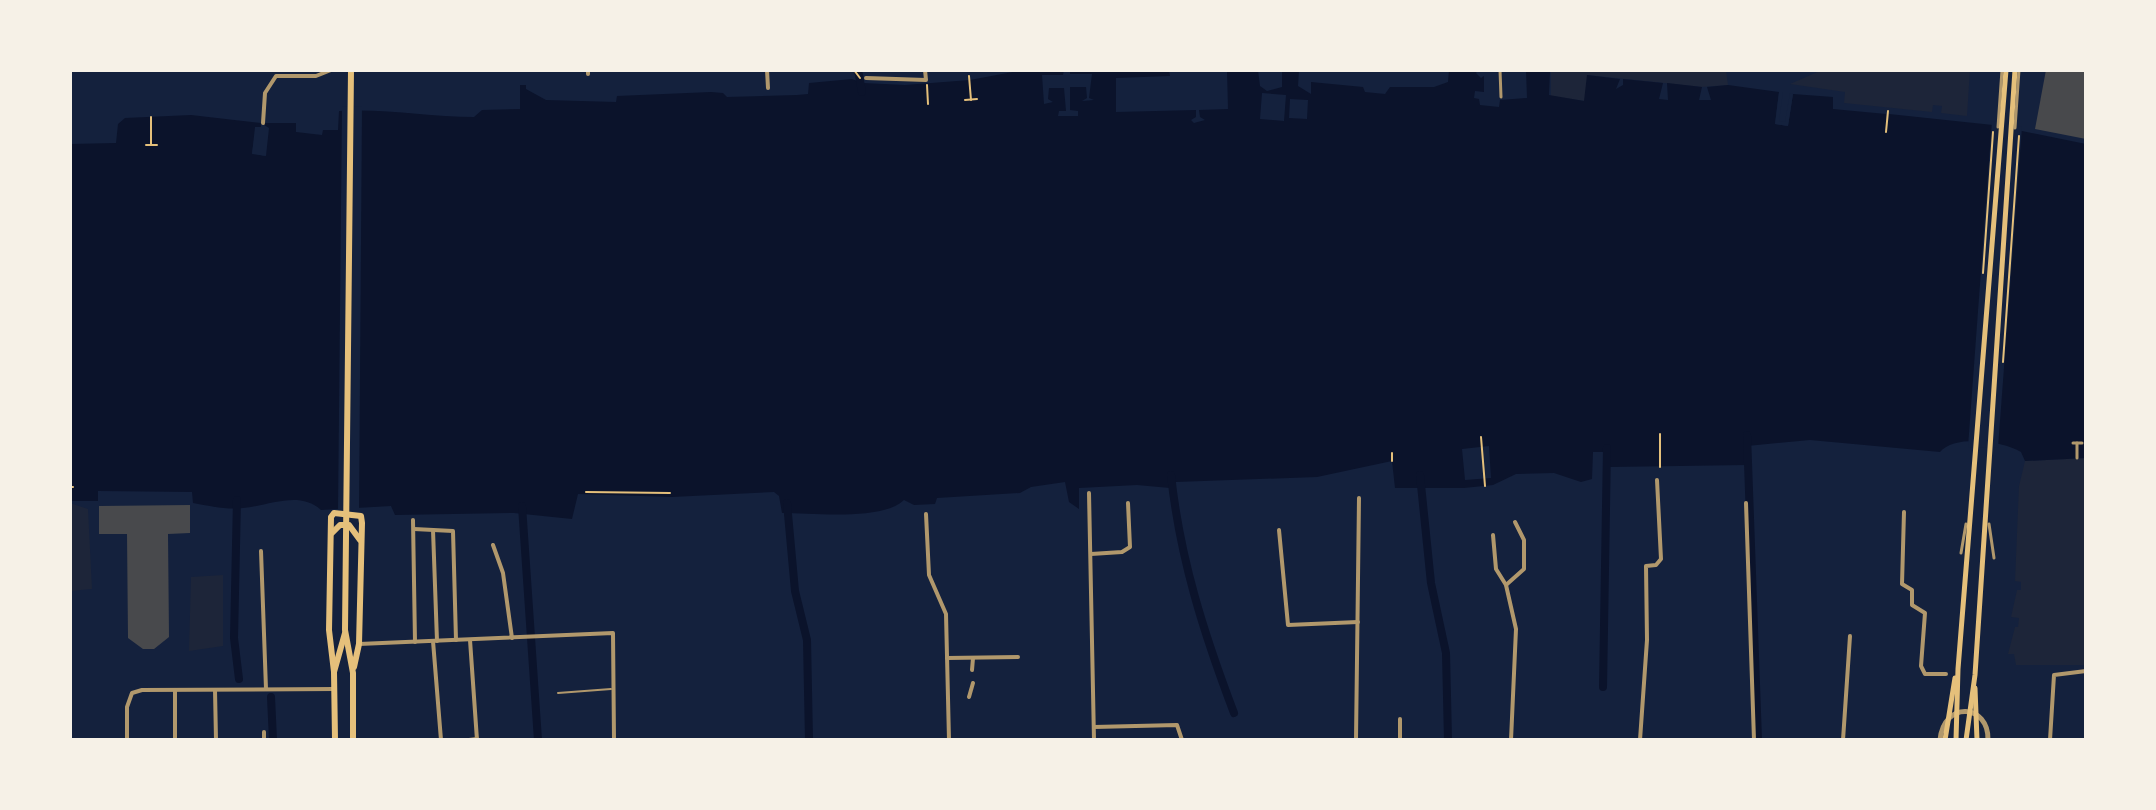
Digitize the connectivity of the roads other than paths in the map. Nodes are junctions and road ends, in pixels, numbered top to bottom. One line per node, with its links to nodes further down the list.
1 (331, 70): 11 (street)
2 (351, 70): 40 (main road)
3 (767, 70): 9 (street)
4 (925, 70): 8 (street)
5 (1500, 70): 10 (street)
6 (2004, 70): 12 (street); 51 (main road)
7 (2017, 70): 13 (street); 57 (main road)
8 (866, 78)
9 (768, 88)
10 (1501, 97)
11 (263, 123)
12 (1998, 127)
13 (2015, 128)
14 (2078, 443): 15 (street)
15 (2077, 458)
16 (1657, 480): 86 (street)
17 (1089, 493): 36 (street)
18 (1359, 498): 39 (street)
19 (1128, 503): 36 (street)
20 (1746, 503): 87 (street)
21 (1904, 512): 56 (street)
22 (926, 514): 49 (street)
23 (413, 520): 27 (street)
24 (1515, 522): 38 (street)
25 (1966, 524): 35 (street)
26 (1989, 524): 37 (street)
27 (414, 529): 28 (street); 46 (street)
28 (433, 530): 43 (street); 45 (street)
29 (1279, 530): 39 (street)
30 (1493, 535): 38 (street)
31 (331, 540): 32 (main road); 32 (main road); 54 (main road)
32 (362, 544): 47 (main road)
33 (493, 545): 42 (street)
34 (261, 551): 61 (street)
35 (1961, 553)
36 (1091, 554): 67 (street)
37 (1994, 558)
38 (1506, 585): 85 (street)
39 (1358, 622): 83 (street)
40 (345, 630): 54 (main road); 55 (main road)
41 (1850, 636): 88 (street)
42 (512, 638): 44 (street); 63 (street)
43 (456, 640): 44 (street); 45 (street)
44 (470, 640): 78 (street)
45 (435, 641): 46 (street); 76 (street)
46 (415, 642): 47 (street)
47 (359, 644): 55 (main road)
48 (1018, 657): 50 (street)
49 (947, 658): 50 (street); 80 (street)
50 (973, 658): 52 (street)
51 (1958, 669): 89 (main road); 90 (main road)
52 (972, 670)
53 (2086, 671): 69 (street)
54 (334, 672): 62 (main road)
55 (353, 673): 75 (main road)
56 (1946, 674)
57 (1975, 675): 91 (main road); 92 (main road)
58 (973, 683): 65 (street)
59 (175, 689): 60 (street); 70 (street); 71 (street)
60 (215, 689): 61 (street); 72 (street)
61 (266, 689): 62 (street)
62 (335, 689): 74 (main road)
63 (612, 689): 64 (lane); 79 (street)
64 (558, 693)
65 (969, 697)
66 (1400, 719): 84 (street)
67 (1094, 727): 81 (street); 82 (street)
68 (264, 732): 73 (street)
69 (2050, 739)
70 (127, 740)
71 (175, 740)
72 (216, 740)
73 (264, 740)
74 (335, 740)
75 (353, 740)
76 (441, 740)
77 (469, 740): 78 (street)
78 (477, 740)
79 (614, 740)
80 (949, 740)
81 (1094, 740)
82 (1182, 740)
83 (1356, 740)
84 (1400, 740)
85 (1511, 740)
86 (1640, 740)
87 (1754, 740)
88 (1843, 740)
89 (1942, 740): 93 (street)
90 (1956, 740)
91 (1966, 740)
92 (1977, 740)
93 (1988, 740)

